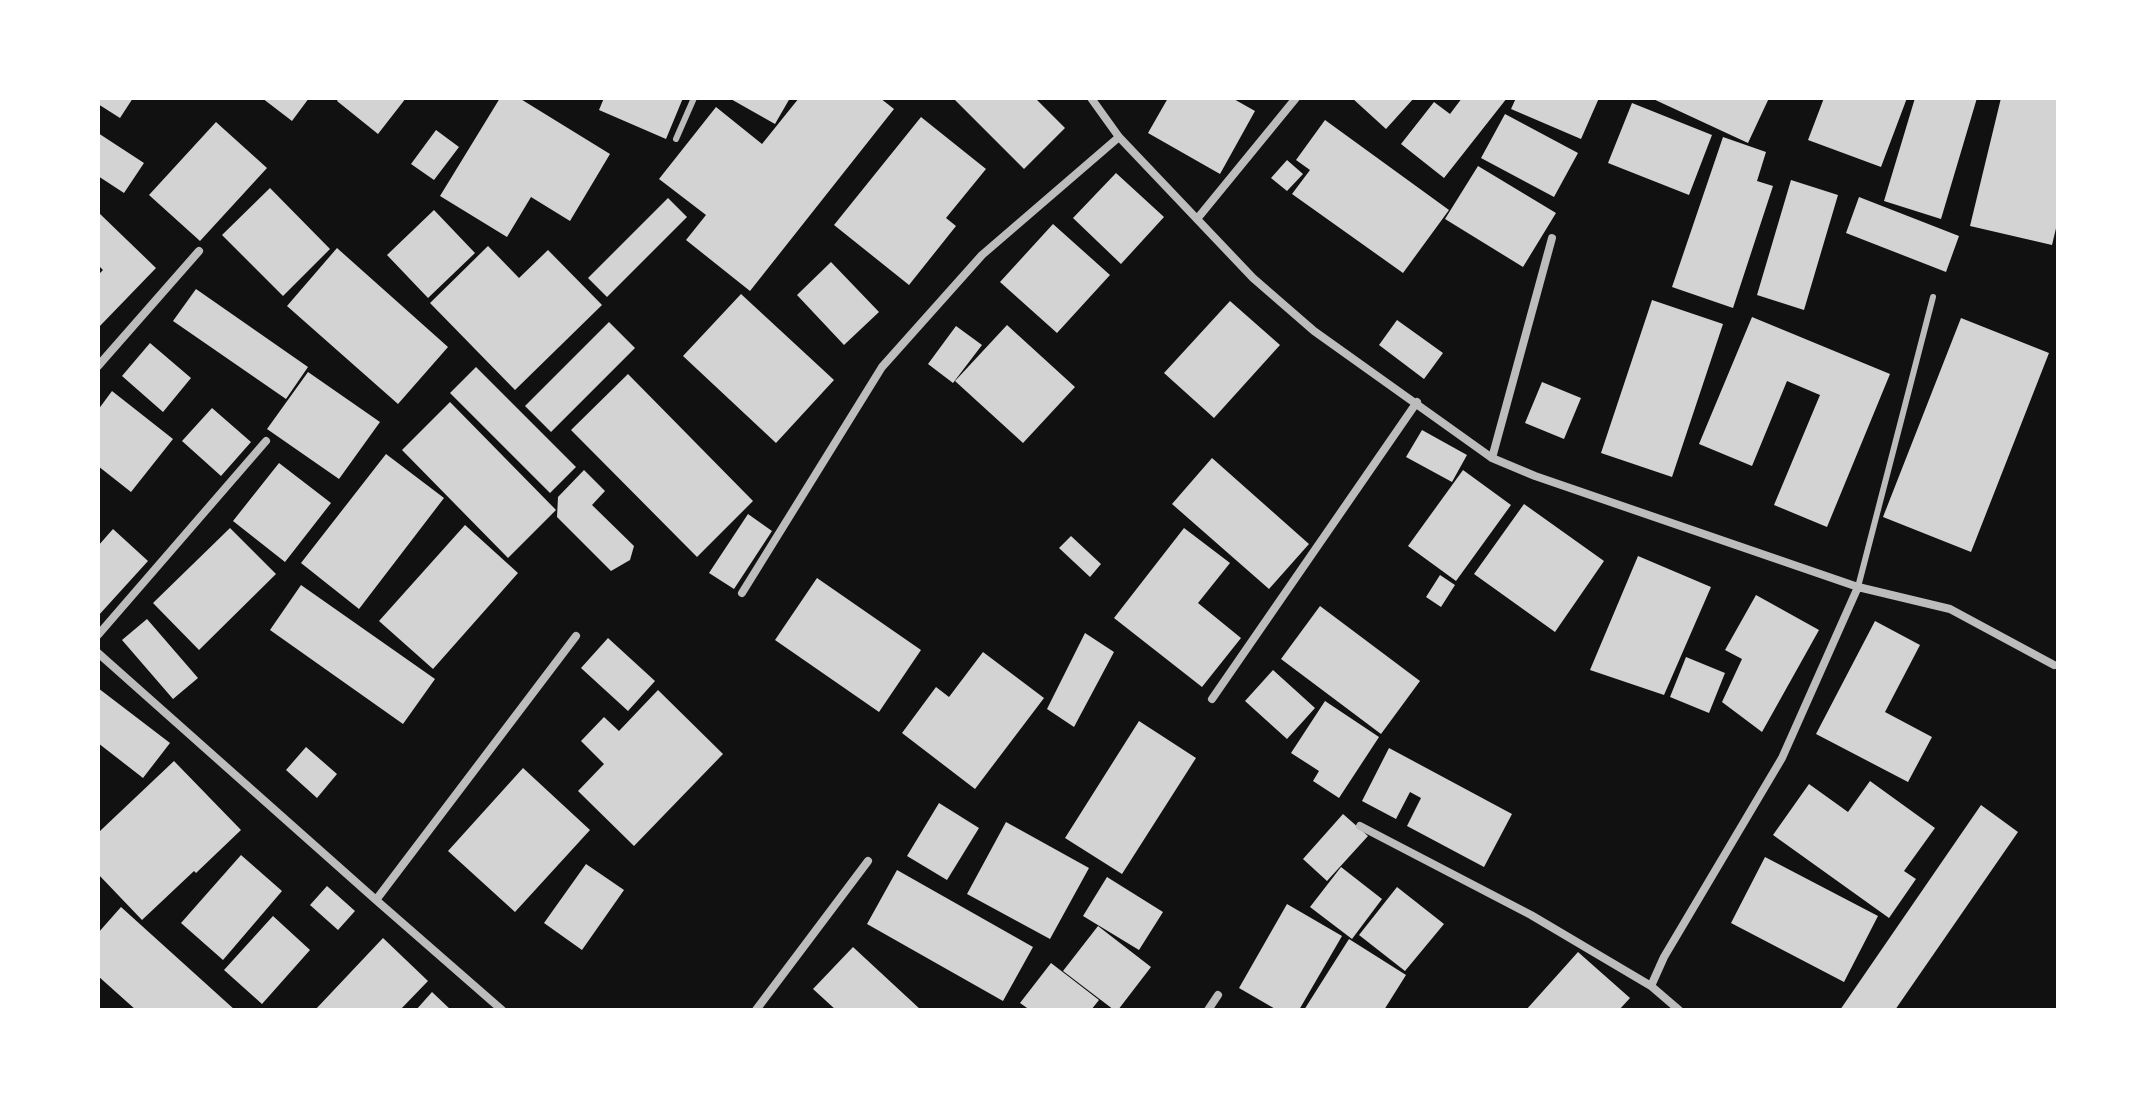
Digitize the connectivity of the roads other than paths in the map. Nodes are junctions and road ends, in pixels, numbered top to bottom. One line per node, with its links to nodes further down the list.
1 (694, 98): 5 (lane)
2 (1091, 98): 4 (street)
3 (1296, 98): 6 (street)
4 (1119, 137): 6 (street); 15 (street)
5 (676, 139)
6 (1197, 219): 11 (street)
7 (1552, 238): 13 (street)
8 (199, 251): 10 (street)
9 (1933, 297): 14 (lane)
10 (98, 366)
11 (1417, 402): 13 (street); 20 (street)
12 (266, 441): 16 (street)
13 (1492, 458): 14 (street)
14 (1858, 587): 19 (street); 24 (street)
15 (742, 593)
16 (98, 635)
17 (576, 636): 23 (street)
18 (98, 653): 23 (street)
19 (2054, 665)
20 (1212, 699)
21 (1360, 826): 24 (street)
22 (868, 861): 27 (street)
23 (376, 900): 26 (street)
24 (1651, 986): 29 (street)
25 (1218, 995): 28 (street)
26 (502, 1010)
27 (756, 1010)
28 (1208, 1010)
29 (1679, 1010)

